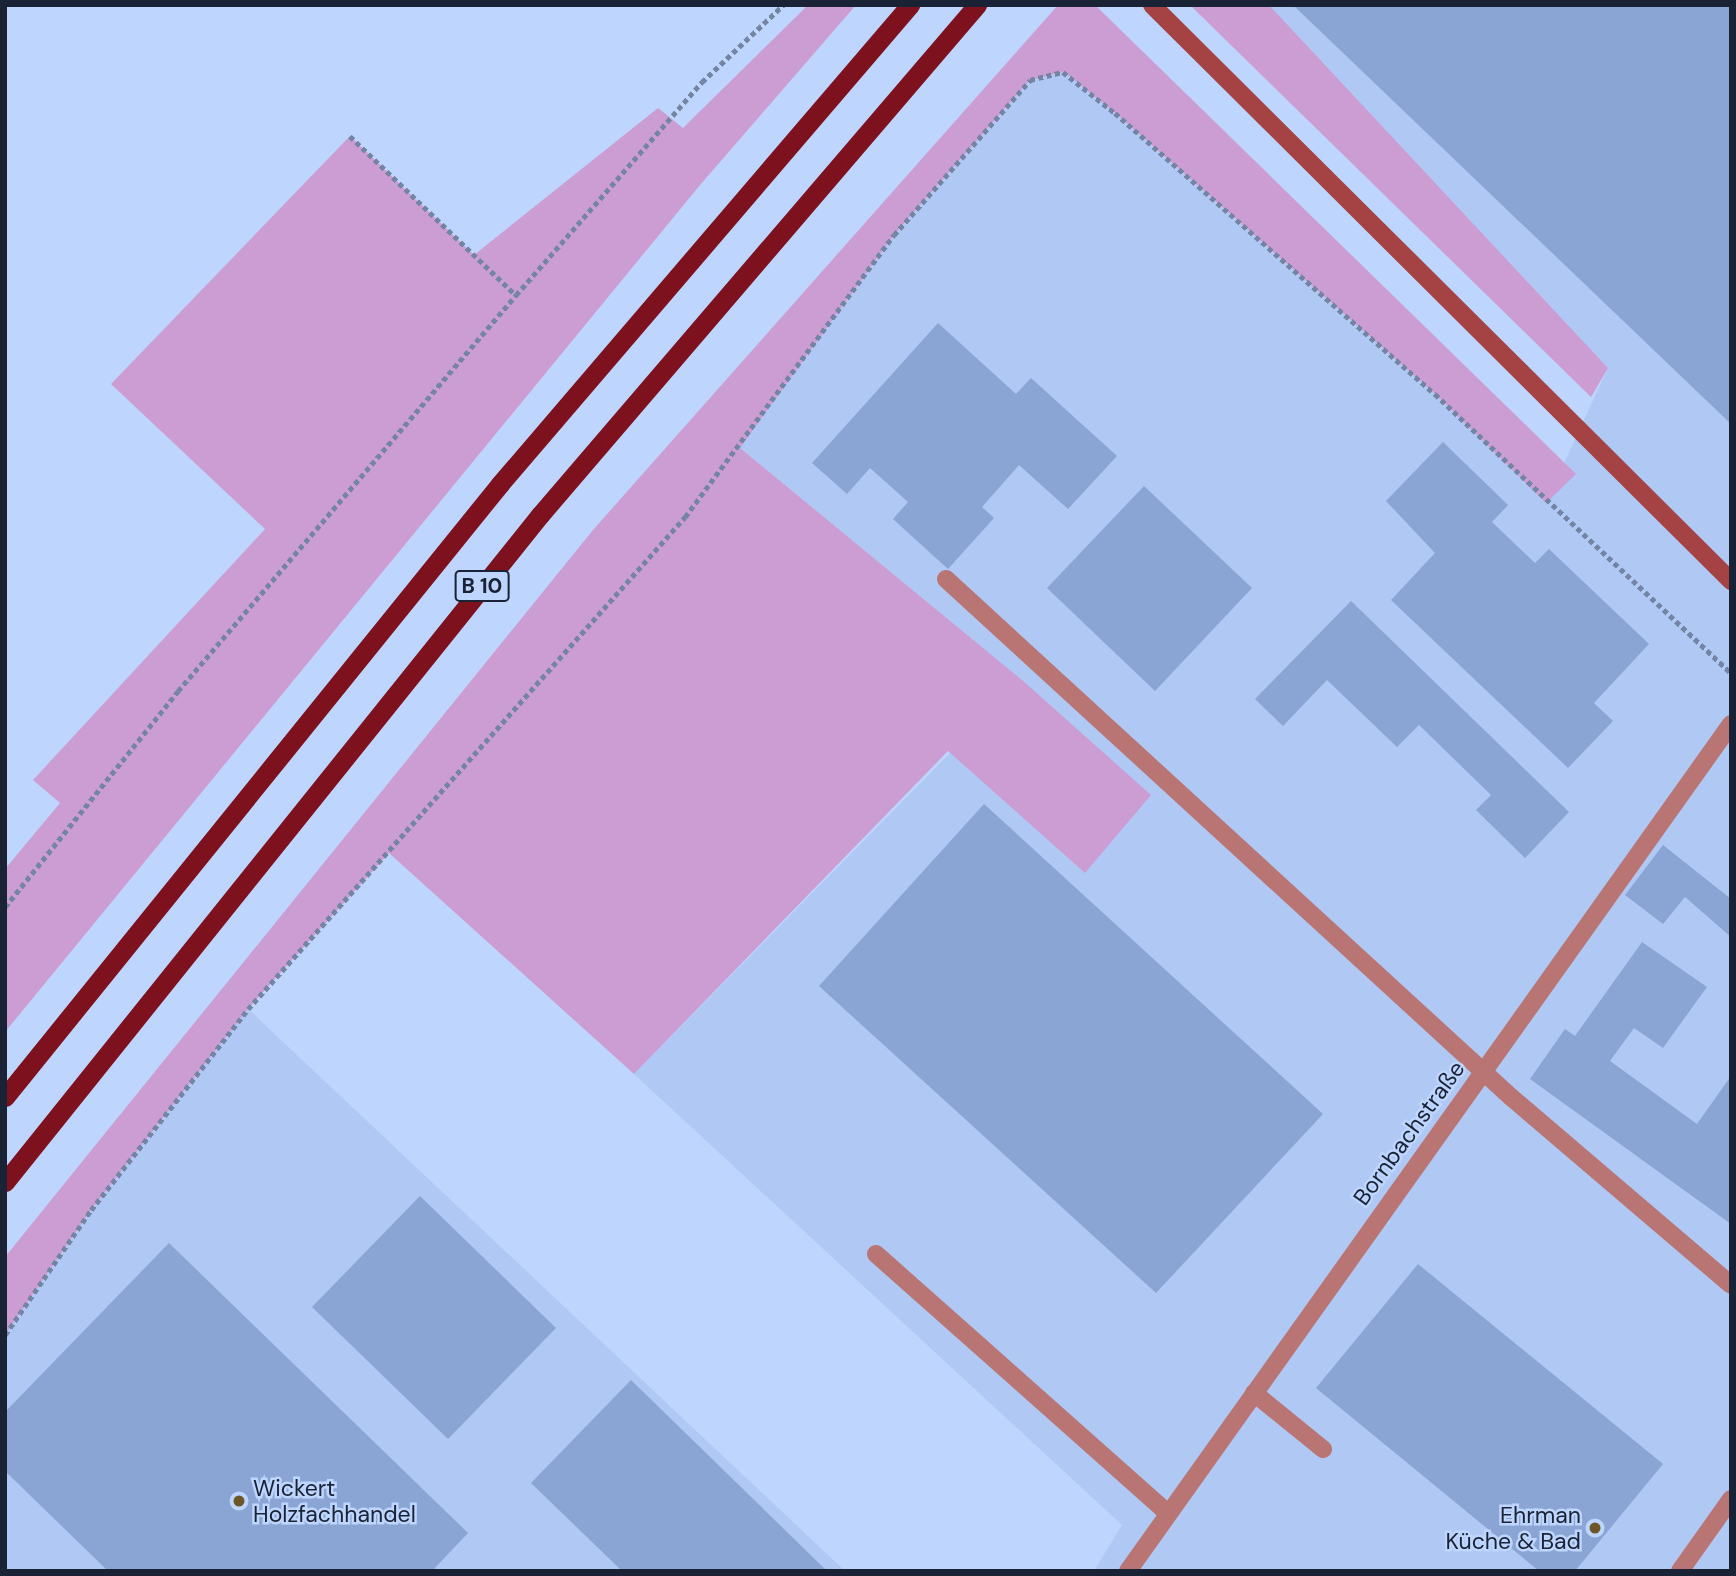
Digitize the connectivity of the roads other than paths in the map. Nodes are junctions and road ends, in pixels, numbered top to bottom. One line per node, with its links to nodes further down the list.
1 (911, 5): 8 (highway, B 10)
2 (977, 5): 9 (highway, B 10)
3 (1152, 5): 5 (main road)
4 (946, 579): 7 (street)
5 (1730, 581)
6 (1731, 724): 7 (street, Bornbachstraße)
7 (1485, 1071): 11 (street); 12 (street, Bornbachstraße)
8 (5, 1097)
9 (5, 1182)
10 (876, 1254): 15 (street)
11 (1731, 1285)
12 (1255, 1393): 13 (street); 15 (street, Bornbachstraße)
13 (1323, 1449)
14 (1731, 1499): 17 (street)
15 (1168, 1513): 16 (street, Bornbachstraße)
16 (1128, 1571)
17 (1680, 1571)

